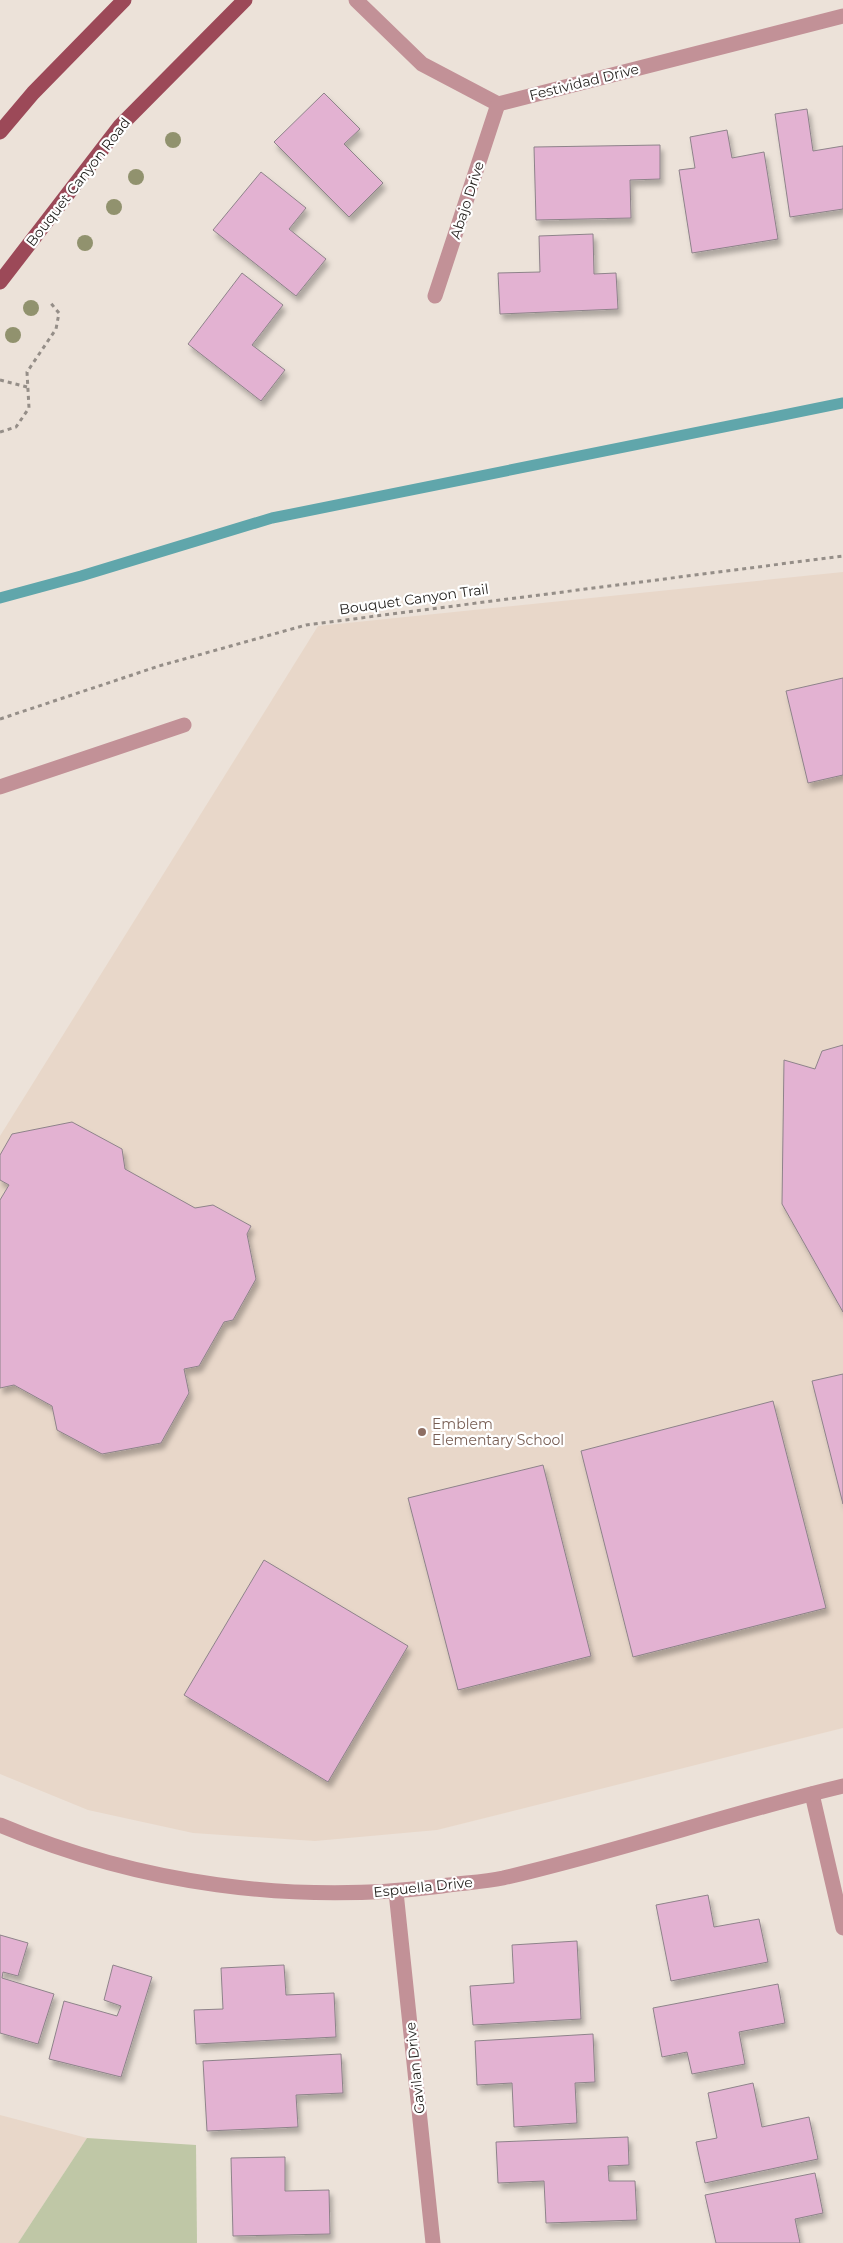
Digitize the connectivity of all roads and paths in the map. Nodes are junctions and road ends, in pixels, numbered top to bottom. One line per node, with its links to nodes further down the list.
1 (124, 0): 6 (main road)
2 (245, 0): 7 (main road, Bouquet Canyon Road)
3 (356, 0): 5 (street)
4 (843, 16): 5 (street, Festividad Drive)
5 (498, 104): 8 (street, Abajo Drive)
6 (0, 132)
7 (0, 282)
8 (435, 296)
9 (49, 301): 11 (path)
10 (0, 380): 11 (path)
11 (27, 387): 12 (path)
12 (0, 432)
13 (843, 556): 14 (path, Bouquet Canyon Trail)
14 (0, 718)
15 (184, 726): 16 (street)
16 (0, 788)
17 (843, 1786): 18 (street, Espuella Drive)
18 (812, 1794): 20 (street, Espuella Drive); 21 (street)
19 (0, 1825): 20 (street, Espuella Drive)
20 (396, 1892): 22 (street, Gavilan Drive)
21 (843, 1928)
22 (433, 2243)

